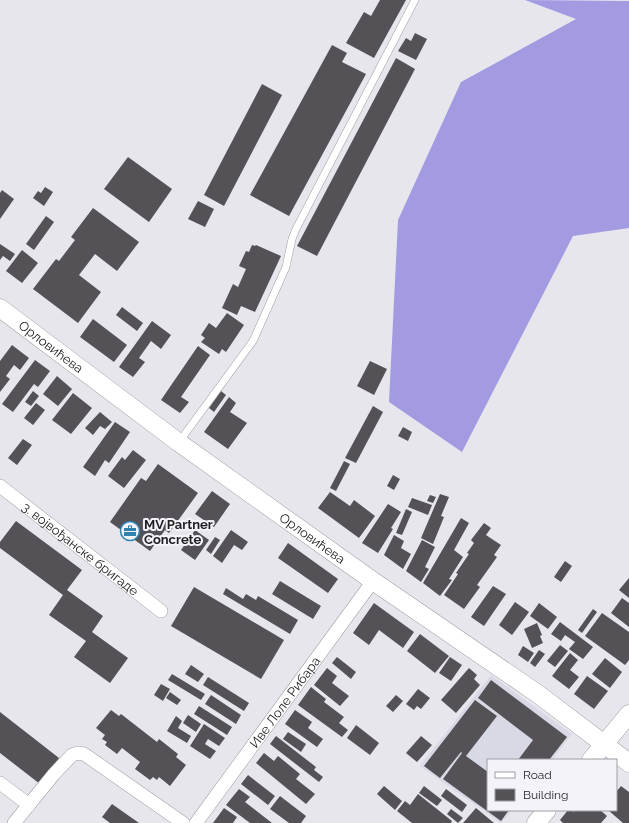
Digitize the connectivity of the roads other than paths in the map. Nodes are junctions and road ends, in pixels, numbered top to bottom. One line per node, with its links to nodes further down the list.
1 (415, 0): 3 (lane)
2 (0, 308): 3 (street, Орловићева)
3 (178, 442): 5 (street, Орловићева)
4 (0, 486): 6 (street, 3. војвођанске бригаде)
5 (373, 580): 8 (street, Орловићева); 16 (street, Иве Лоле Рибара)
6 (161, 611)
7 (629, 714): 8 (street)
8 (604, 745): 9 (street); 10 (street, Орловићева)
9 (592, 759)
10 (629, 763)
11 (0, 783): 12 (street)
12 (29, 805): 14 (street); 15 (street)
13 (547, 811): 17 (street)
14 (14, 823)
15 (183, 823)
16 (196, 823)
17 (536, 823)

